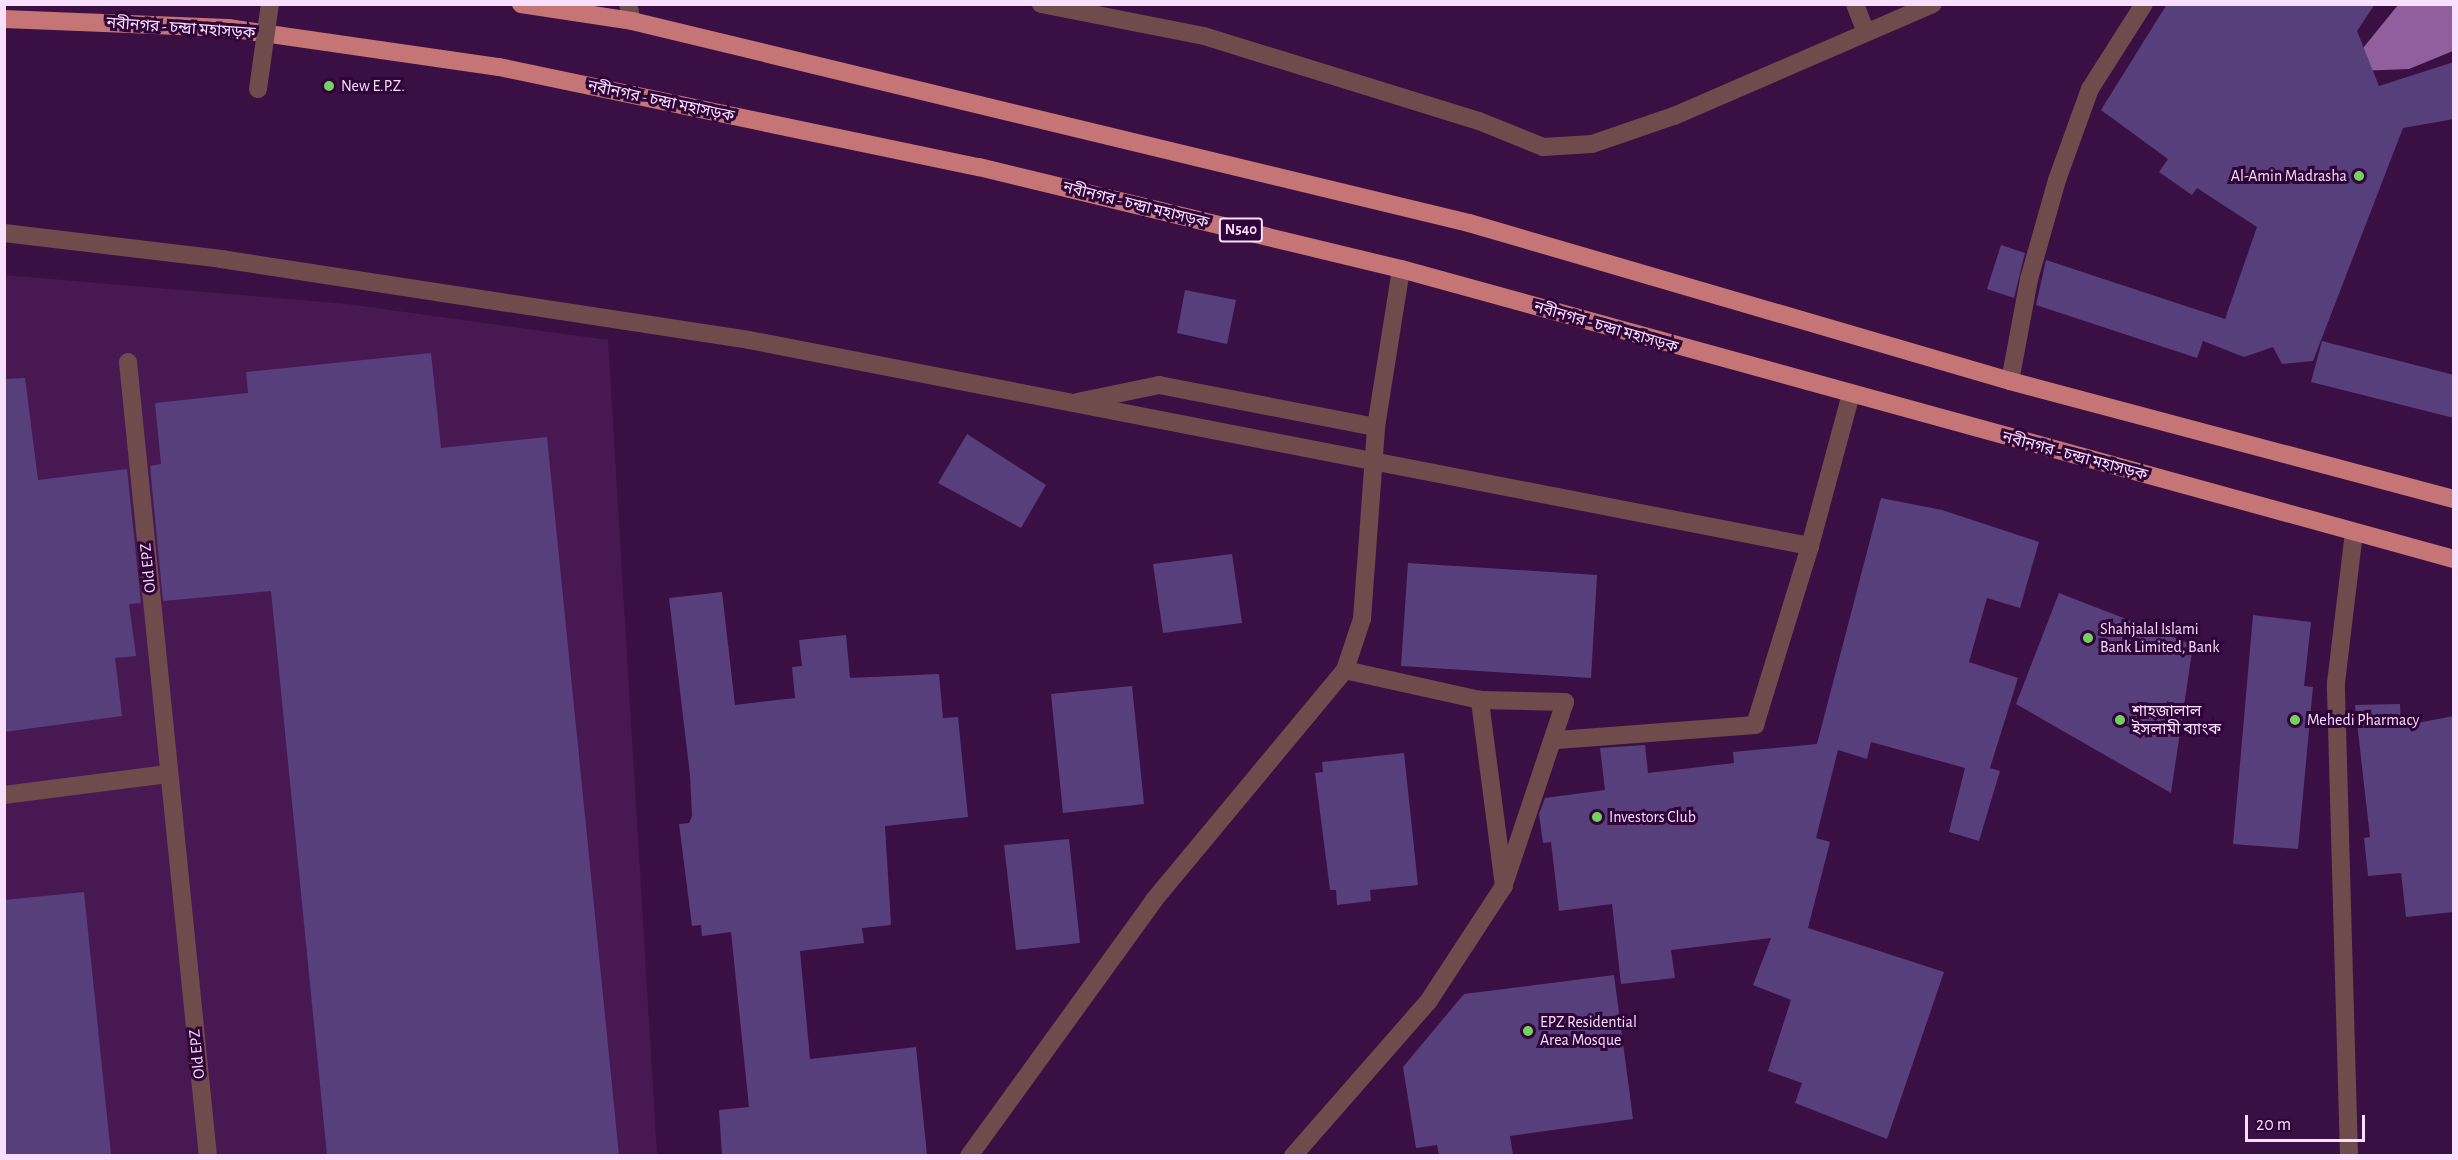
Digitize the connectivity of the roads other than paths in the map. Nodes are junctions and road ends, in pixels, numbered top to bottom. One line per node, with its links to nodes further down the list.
1 (270, 4): 11 (street, bridge)
2 (521, 4): 7 (highway)
3 (1041, 4): 10 (street)
4 (1855, 4): 10 (street)
5 (1933, 4): 10 (street)
6 (2144, 4): 15 (street)
7 (546, 6): 8 (highway)
8 (630, 13): 15 (highway)
9 (4, 19): 13 (highway, নবীনগর - চন্দ্রা মহাসড়ক / N540)
10 (1866, 32)
11 (258, 89)
12 (4, 233): 17 (street)
13 (1401, 269): 16 (highway, নবীনগর - চন্দ্রা মহাসড়ক / N540); 18 (street)
14 (128, 362): 27 (street, Old EPZ)
15 (2010, 381): 20 (highway)
16 (1851, 394): 21 (highway, নবীনগর - চন্দ্রা মহাসড়ক / N540); 22 (street)
17 (1069, 403): 18 (street); 19 (street)
18 (1376, 427): 19 (street)
19 (1372, 463): 22 (street); 24 (street)
20 (2454, 500)
21 (2354, 533): 23 (highway, নবীনগর - চন্দ্রা মহাসড়ক / N540); 33 (street)
22 (1810, 546): 26 (street)
23 (2454, 560)
24 (1345, 670): 25 (street); 31 (street)
25 (1480, 700): 26 (street); 29 (street)
26 (1557, 740): 29 (street)
27 (168, 774): 28 (street); 30 (street, Old EPZ)
28 (4, 795)
29 (1504, 886): 32 (street)
30 (208, 1155)
31 (969, 1155)
32 (1293, 1155)
33 (2349, 1155)

